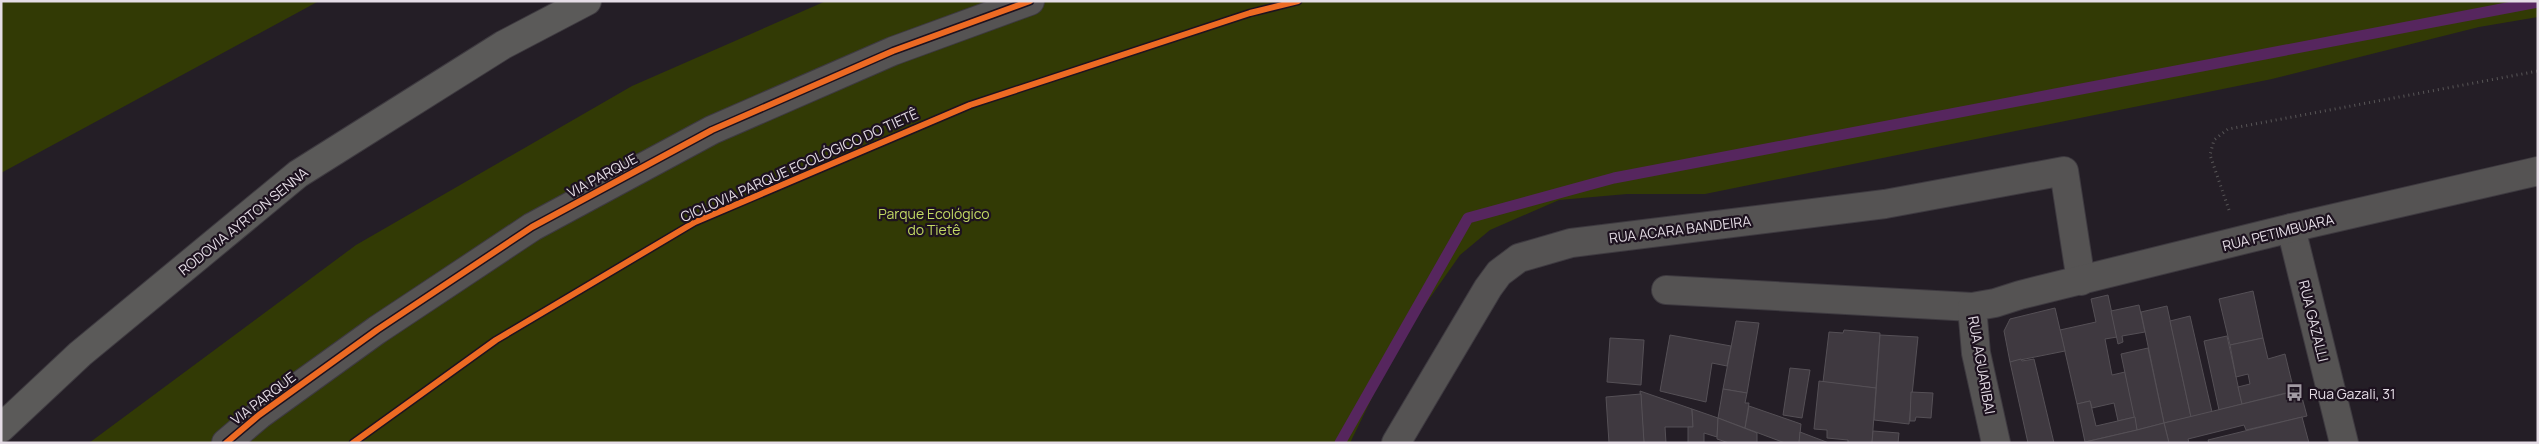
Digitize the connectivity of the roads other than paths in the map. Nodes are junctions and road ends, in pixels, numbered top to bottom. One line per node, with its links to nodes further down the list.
1 (587, 1): 9 (highway, RODOVIA AYRTON SENNA)
2 (1030, 1): 10 (street, VIA PARQUE)
3 (2538, 171): 4 (street, RUA PETIMBUARA)
4 (2291, 228): 5 (street, RUA PETIMBUARA); 13 (street, RUA GAZALLI)
5 (2082, 281): 7 (street, RUA PETIMBUARA); 11 (street, RUA ACARA BANDEIRA)
6 (1666, 290): 8 (street)
7 (2020, 295): 8 (street, RUA AGUARIBAI)
8 (1972, 307): 12 (street, RUA AGUARIBAI)
9 (1, 428)
10 (226, 443)
11 (1396, 443)
12 (1996, 443)
13 (2344, 443)

